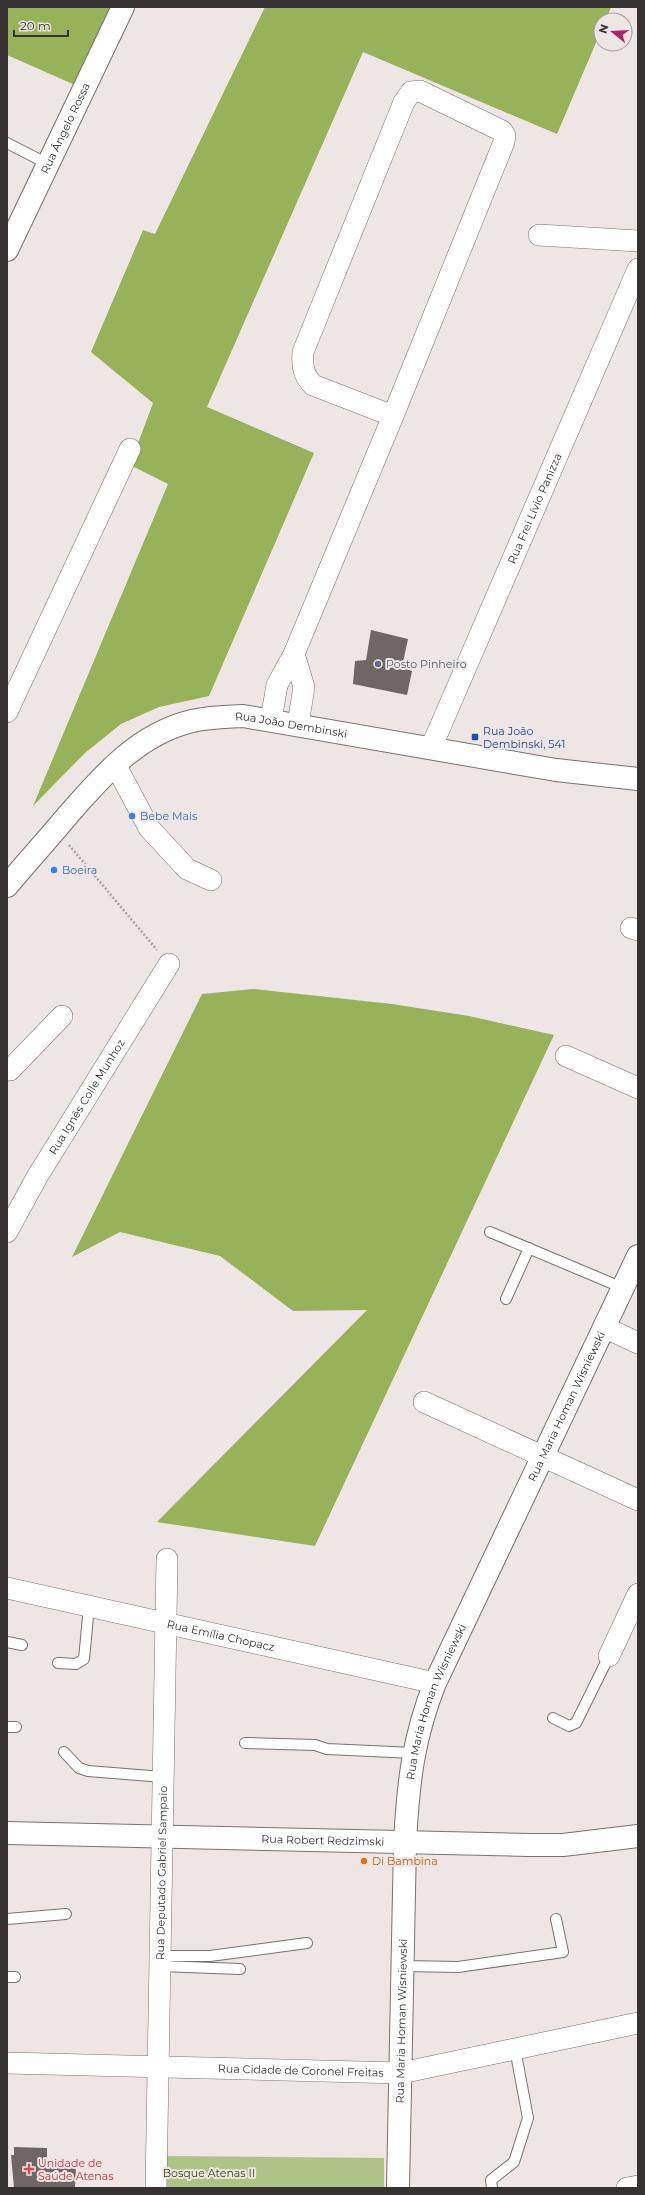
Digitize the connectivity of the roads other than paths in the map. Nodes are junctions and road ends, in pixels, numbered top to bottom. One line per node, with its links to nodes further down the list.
1 (123, 7): 3 (street, Rua Ângelo Rossa)
2 (7, 143): 3 (lane)
3 (48, 164): 6 (street, Rua Ângelo Rossa)
4 (539, 235): 5 (street)
5 (638, 241)
6 (7, 250)
7 (638, 269): 14 (street, Rua Frei Lívio Panizza)
8 (393, 416): 8 (street); 10 (street)
9 (130, 448): 11 (street)
10 (294, 654): 12 (street); 13 (street)
11 (7, 712)
12 (271, 720): 13 (street, Rua João Dembinski); 15 (street, Rua João Dembinski)
13 (298, 724): 14 (street, Rua João Dembinski)
14 (431, 748): 16 (street, Rua João Dembinski)
15 (115, 764): 17 (street); 18 (street, Rua João Dembinski)
16 (638, 779)
17 (211, 880)
18 (7, 886)
19 (169, 964): 24 (street, Rua Ignês Colle Munhoz)
20 (62, 1016): 22 (street)
21 (566, 1056): 23 (street)
22 (7, 1069)
23 (638, 1088)
24 (7, 1232)
25 (490, 1232): 26 (lane)
26 (528, 1248): 28 (lane); 29 (lane)
27 (638, 1256): 28 (street, Rua Maria Homan Wisniewski)
28 (623, 1288): 30 (street, Rua Maria Homan Wisniewski)
29 (506, 1299)
30 (604, 1327): 31 (street); 33 (street, Rua Maria Homan Wisniewski)
31 (638, 1343)
32 (424, 1402): 33 (street)
33 (543, 1456): 34 (street); 44 (street, Rua Maria Homan Wisniewski)
34 (638, 1500)
35 (167, 1559): 39 (street, Rua Deputado Gabriel Sampaio)
36 (7, 1588): 38 (street, Rua Emília Chopacz)
37 (638, 1594): 42 (street)
38 (89, 1606): 39 (street, Rua Emília Chopacz); 43 (lane)
39 (166, 1623): 44 (street, Rua Emília Chopacz); 49 (street, Rua Deputado Gabriel Sampaio)
40 (7, 1642): 41 (lane)
41 (22, 1645)
42 (609, 1656): 45 (lane)
43 (58, 1663)
44 (435, 1682): 48 (street, Rua Maria Homan Wisniewski)
45 (553, 1718)
46 (245, 1743): 48 (lane)
47 (64, 1752): 49 (lane)
48 (414, 1753): 53 (street, Rua Maria Homan Wisniewski)
49 (163, 1777): 52 (street, Rua Deputado Gabriel Sampaio)
50 (7, 1833): 52 (street, Rua Robert Redzimski)
51 (638, 1836): 53 (street, Rua Robert Redzimski)
52 (162, 1837): 53 (street, Rua Robert Redzimski); 58 (street, Rua Deputado Gabriel Sampaio)
53 (405, 1843): 59 (street, Rua Maria Homan Wisniewski)
54 (66, 1914): 55 (lane)
55 (7, 1919)
56 (556, 1919): 59 (lane)
57 (307, 1943): 58 (lane)
58 (160, 1961): 60 (lane); 64 (street, Rua Deputado Gabriel Sampaio)
59 (403, 1966): 65 (street, Rua Maria Homan Wisniewski)
60 (240, 1970)
61 (638, 2023): 62 (street, Rua Cidade de Coronel Freitas)
62 (515, 2049): 65 (street, Rua Cidade de Coronel Freitas); 69 (lane)
63 (7, 2063): 64 (street, Rua Cidade de Coronel Freitas)
64 (158, 2067): 65 (street, Rua Cidade de Coronel Freitas); 67 (street, Rua Deputado Gabriel Sampaio)
65 (401, 2073): 68 (street, Rua Maria Homan Wisniewski)
66 (638, 2186): 70 (street)
67 (156, 2188)
68 (398, 2188)
69 (492, 2188)
70 (627, 2188)

